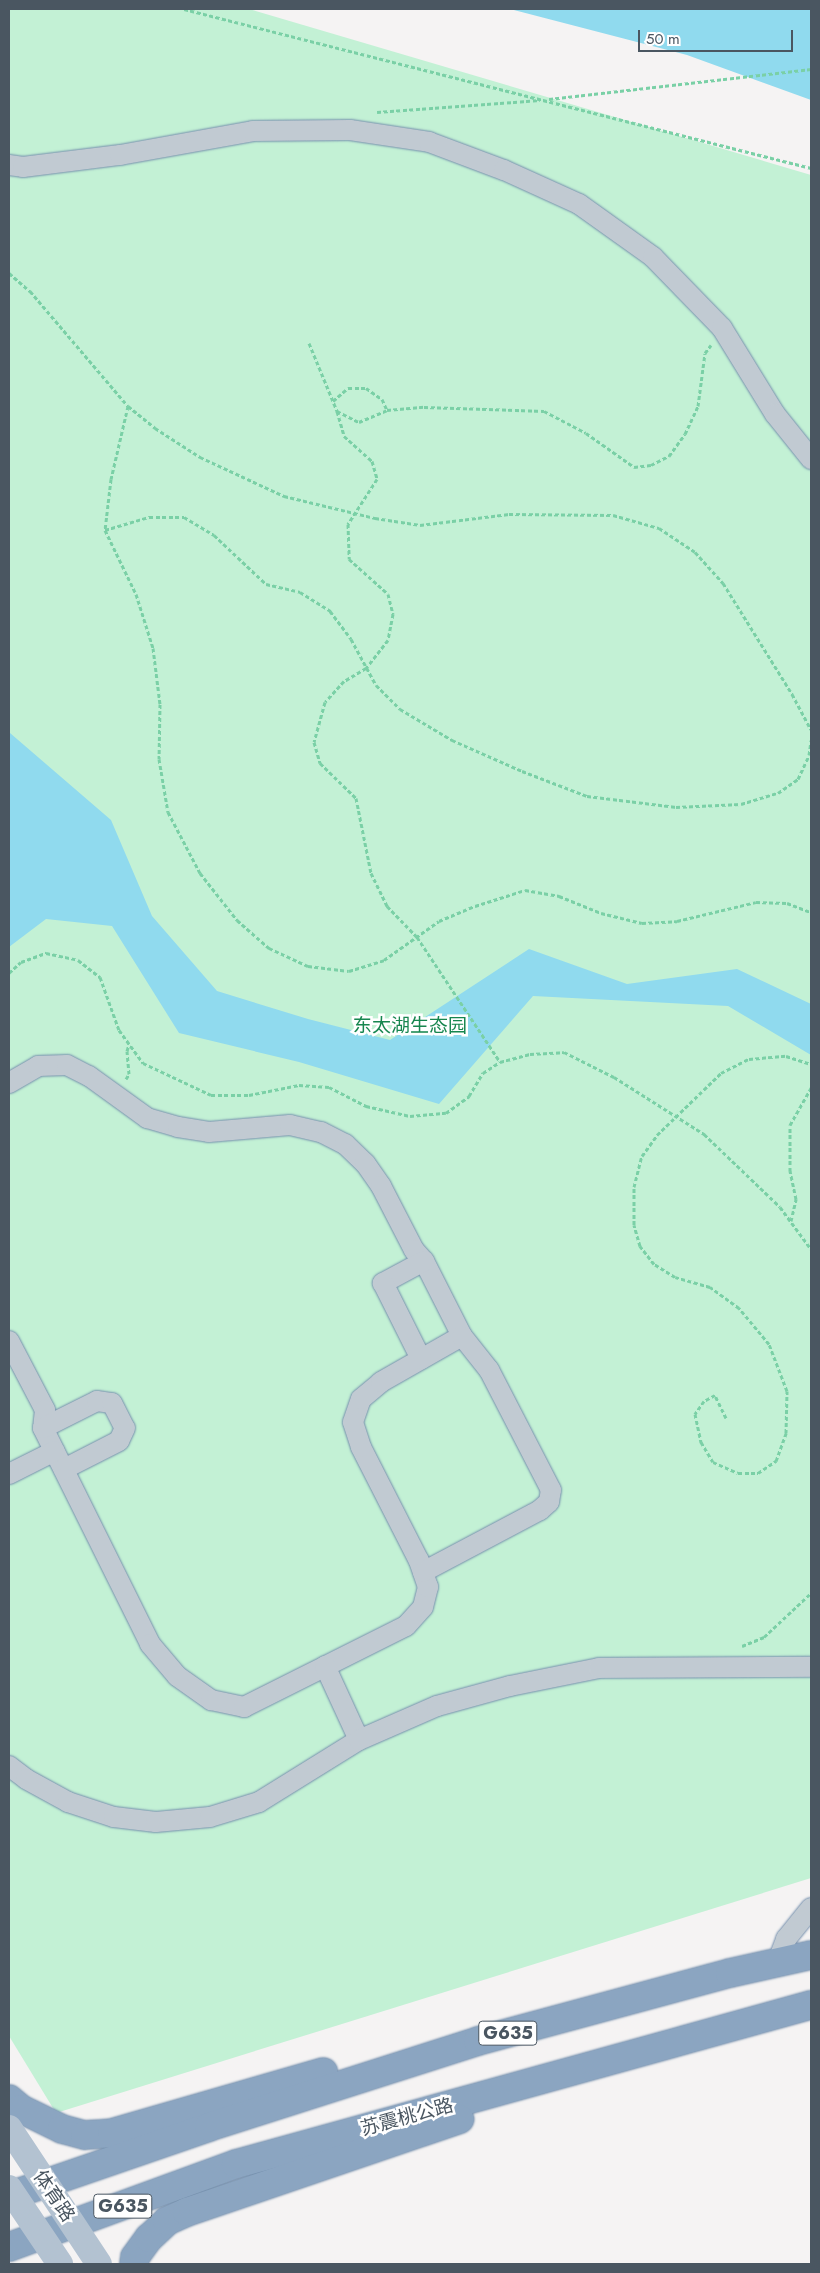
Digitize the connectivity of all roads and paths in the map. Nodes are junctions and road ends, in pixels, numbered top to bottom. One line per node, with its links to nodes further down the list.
1 (184, 9): 3 (path)
2 (811, 69): 3 (path)
3 (545, 100): 4 (path); 6 (path)
4 (376, 112)
5 (9, 166): 8 (street)
6 (811, 168)
7 (9, 273): 11 (path)
8 (722, 328): 12 (path); 14 (street)
9 (309, 343): 10 (path)
10 (333, 401): 12 (path); 13 (path)
11 (128, 406): 15 (path); 16 (path)
12 (387, 410): 13 (path)
13 (338, 411): 15 (path)
14 (811, 458)
15 (356, 513): 17 (path); 18 (path)
16 (105, 530): 17 (path); 21 (path)
17 (366, 668): 19 (path); 21 (path)
18 (811, 729)
19 (811, 740)
20 (811, 912): 21 (path)
21 (417, 937): 24 (path)
22 (9, 973): 23 (path)
23 (129, 1043): 24 (path); 28 (path)
24 (500, 1062): 29 (path)
25 (811, 1064): 29 (path)
26 (9, 1083): 28 (street)
27 (811, 1088): 30 (path)
28 (118, 1098): 32 (street)
29 (676, 1116): 30 (path); 36 (path)
30 (791, 1221): 31 (path)
31 (811, 1248)
32 (424, 1261): 33 (street); 35 (street)
33 (462, 1336): 35 (street); 40 (street)
34 (9, 1341): 37 (street)
35 (421, 1359): 40 (street)
36 (726, 1418)
37 (43, 1428): 38 (street); 38 (street)
38 (59, 1460): 39 (street); 43 (street)
39 (9, 1474)
40 (423, 1572): 43 (street)
41 (811, 1593): 42 (path)
42 (736, 1648)
43 (324, 1666): 45 (street)
44 (811, 1667): 45 (street)
45 (359, 1740): 46 (street)
46 (9, 1766)
47 (811, 1908): 49 (street)
48 (811, 1955): 49 (highway, G635)
49 (776, 1963): 51 (highway, G635)
50 (811, 2005): 52 (highway, 苏震桃公路 / G635)
51 (563, 2018): 53 (highway); 56 (highway, G635)
52 (665, 2046): 57 (highway, 苏震桃公路 / G635); 60 (highway)
53 (9, 2098)
54 (9, 2128): 59 (main road, 体育路, bridge)
55 (9, 2188): 58 (main road, 体育路, bridge)
56 (9, 2196)
57 (9, 2247)
58 (60, 2264)
59 (99, 2264)
60 (134, 2264)

